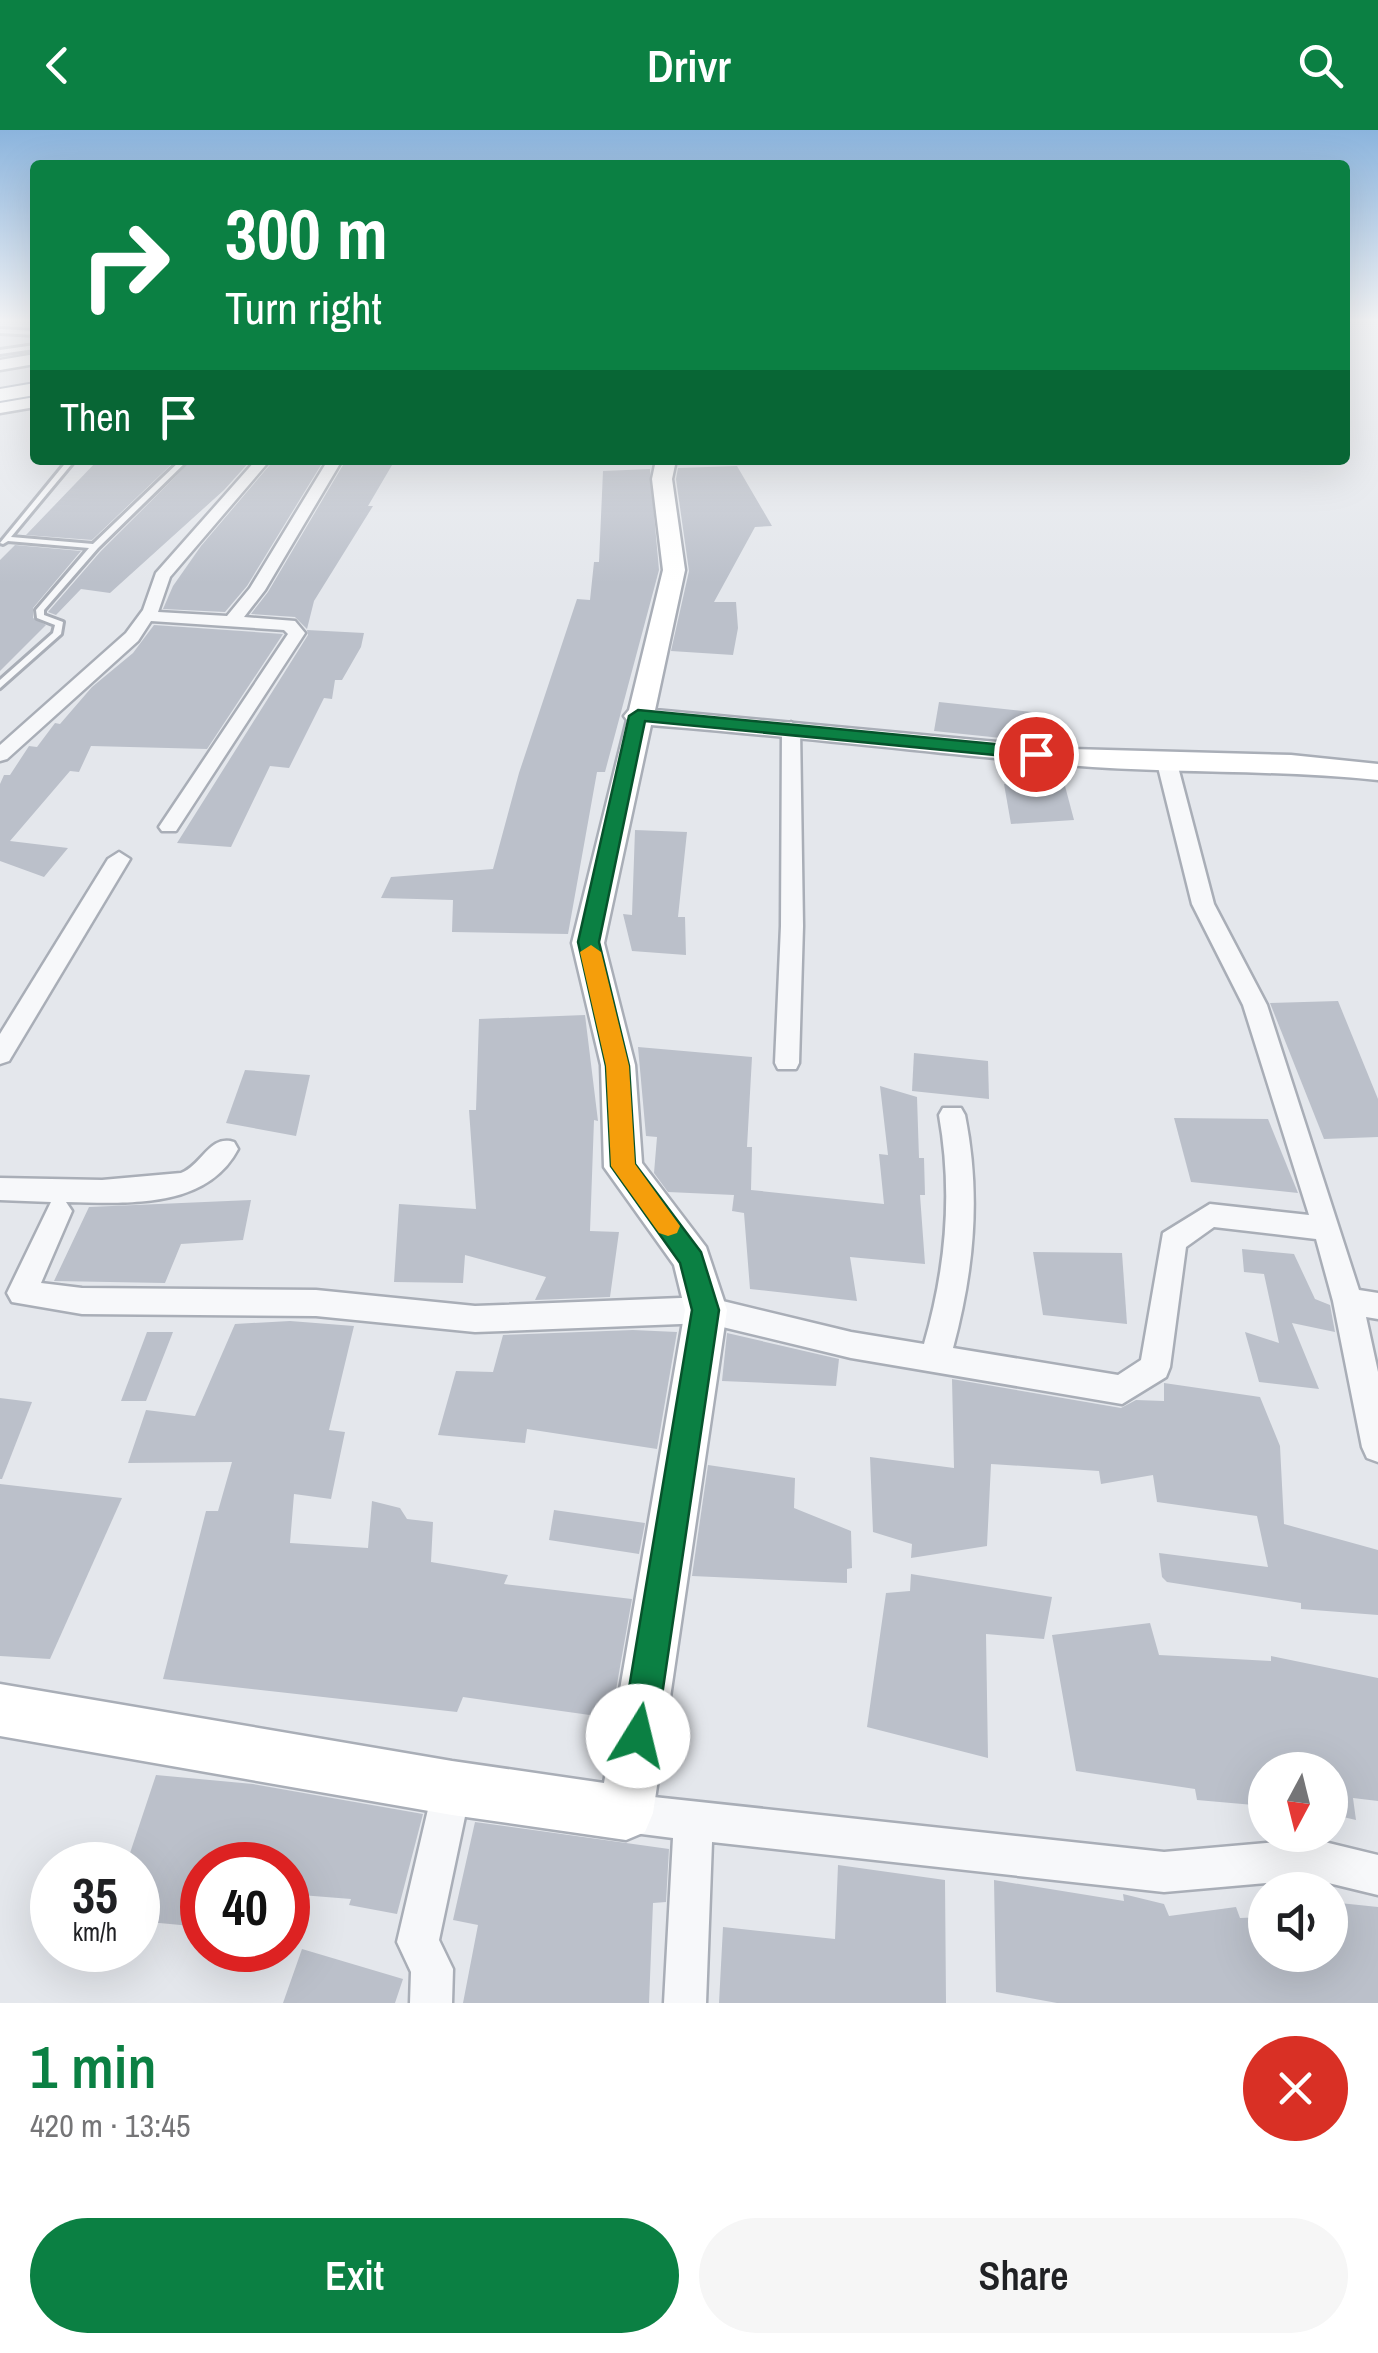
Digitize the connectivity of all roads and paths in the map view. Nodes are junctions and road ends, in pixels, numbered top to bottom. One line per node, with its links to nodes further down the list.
1 (66, 465): 6 (lane)
2 (180, 465): 7 (lane)
3 (259, 465): 8 (street)
4 (332, 465): 9 (street)
5 (665, 465): 11 (street)
6 (3, 542): 7 (lane)
7 (95, 546): 10 (lane)
8 (146, 616): 9 (street); 13 (street)
9 (231, 622): 16 (street)
10 (0, 685)
11 (638, 716): 12 (street); 26 (street)
12 (791, 728): 14 (street); 19 (street)
13 (0, 755)
14 (1167, 763): 15 (street); 24 (street)
15 (1378, 772)
16 (170, 827)
17 (119, 859): 18 (street)
18 (0, 1055)
19 (787, 1062)
20 (952, 1116): 27 (street)
21 (225, 1149): 22 (street)
22 (0, 1189)
23 (58, 1211): 26 (street)
24 (1327, 1229): 25 (street); 27 (street)
25 (1363, 1303): 28 (street)
26 (706, 1310): 27 (street); 31 (street)
27 (935, 1359)
28 (1378, 1447)
29 (0, 1710): 30 (street)
30 (452, 1788): 31 (street); 34 (street)
31 (626, 1813): 32 (street)
32 (694, 1821): 33 (street); 35 (street)
33 (1378, 1875)
34 (431, 2003)
35 (685, 2003)

